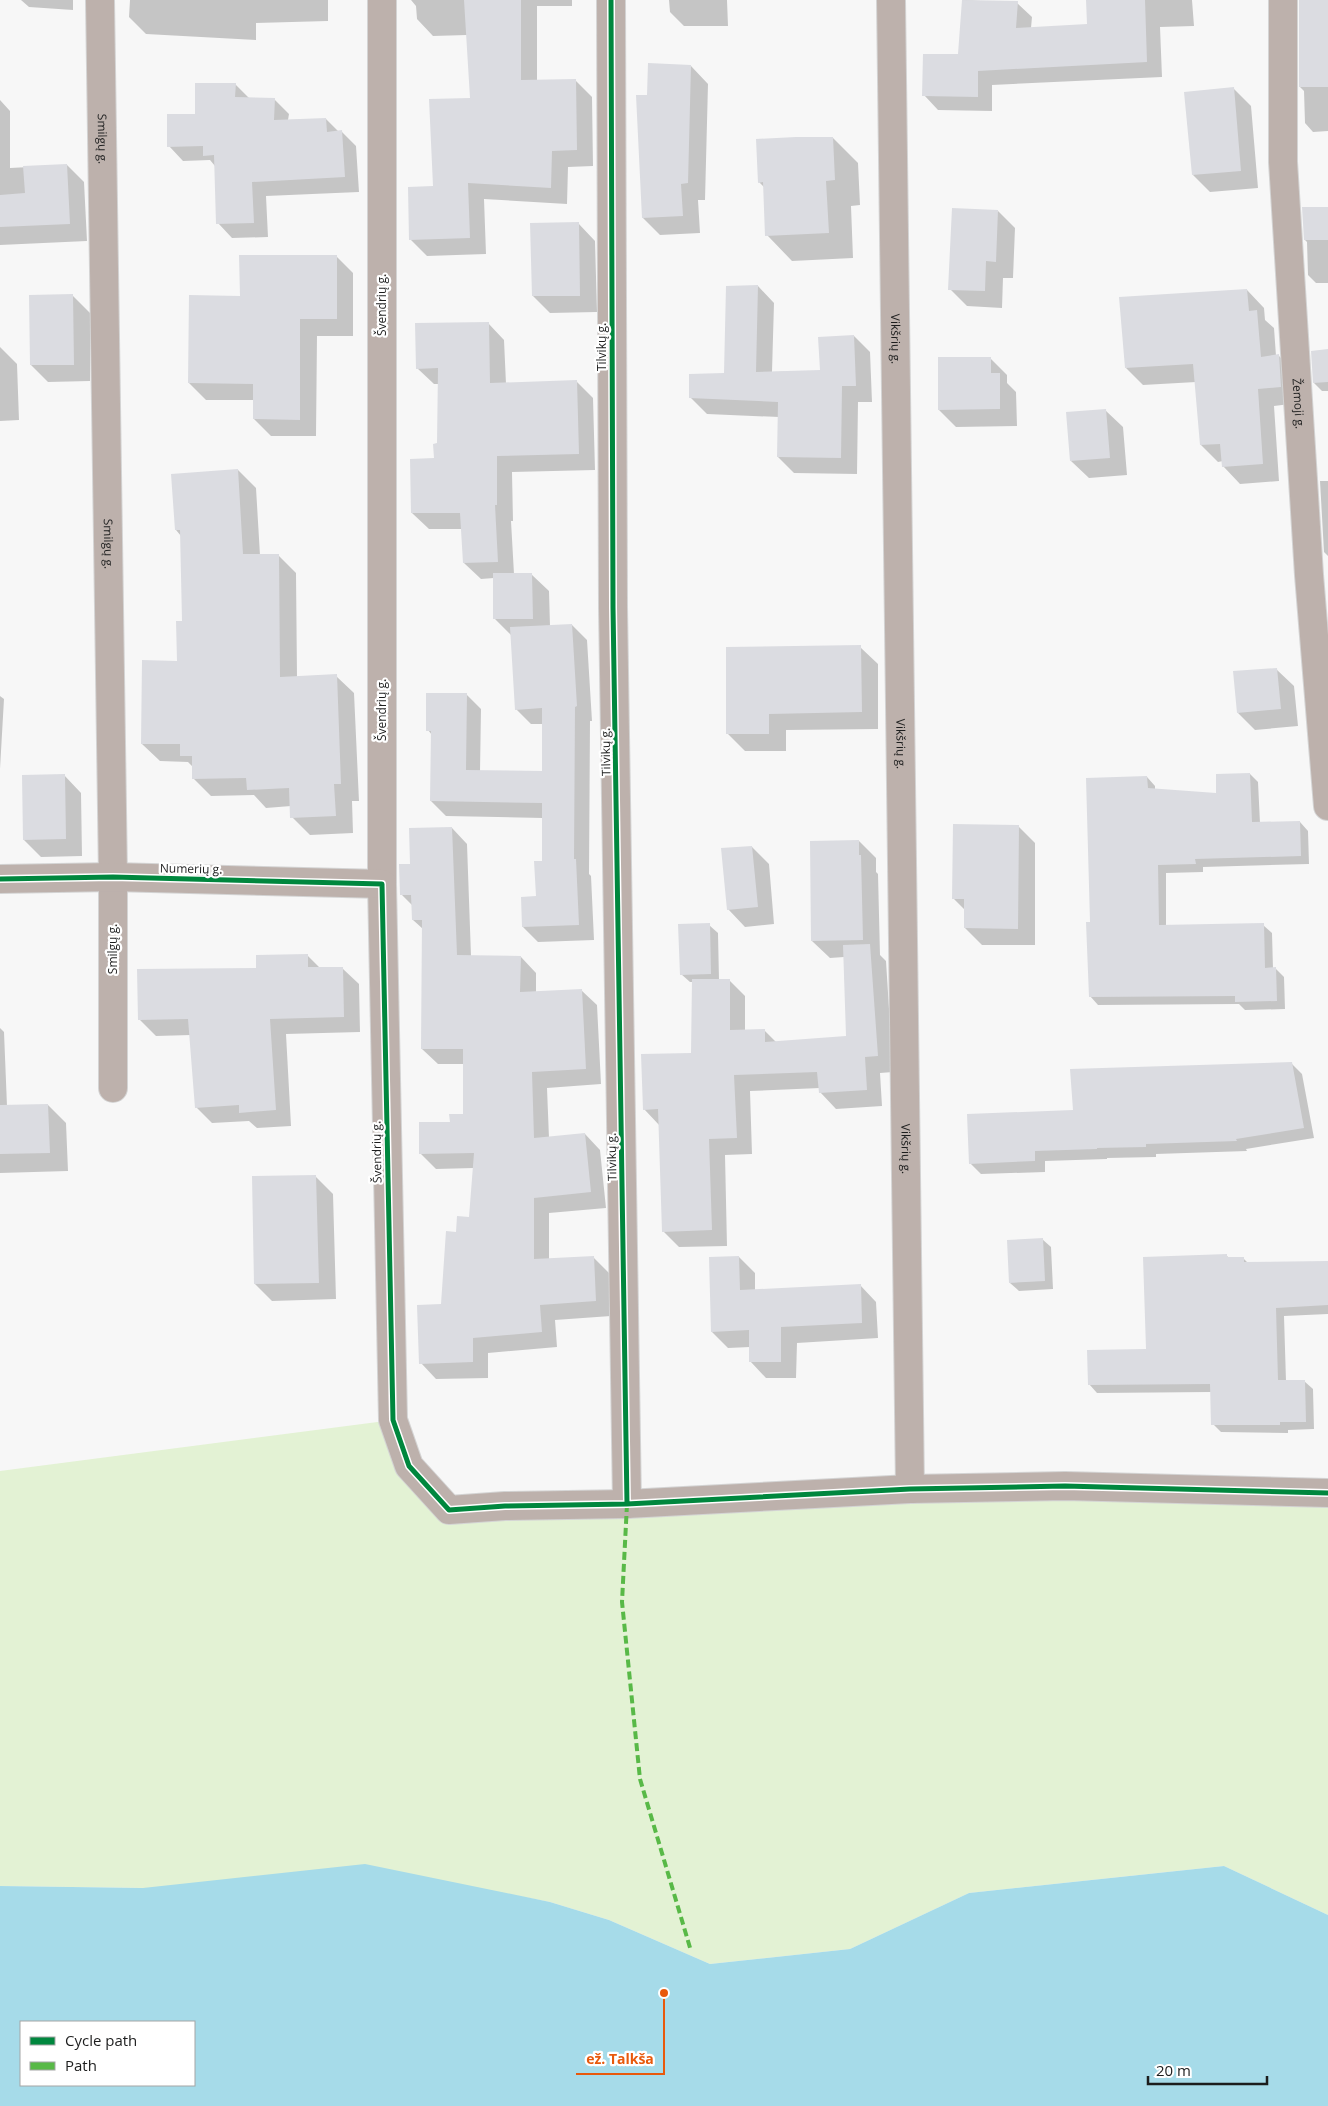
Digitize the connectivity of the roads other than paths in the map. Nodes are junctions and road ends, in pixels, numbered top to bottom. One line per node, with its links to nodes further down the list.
1 (100, 0): 7 (street, Smilgų g.)
2 (382, 0): 9 (street, Švendrių g.)
3 (611, 0): 13 (street, Tilvikų g.)
4 (892, 0): 11 (street, Vikšrių g.)
5 (1284, 0): 6 (street, Žemoji g.)
6 (1328, 806)
7 (112, 877): 8 (street, Numerių g.); 9 (street, Numerių g.); 10 (street, Smilgų g.)
8 (0, 879)
9 (382, 884): 13 (street, Švendrių g.)
10 (113, 1088)
11 (910, 1489): 12 (street, Švendrių g.); 13 (street, Švendrių g.)
12 (1328, 1492)
13 (627, 1504)

